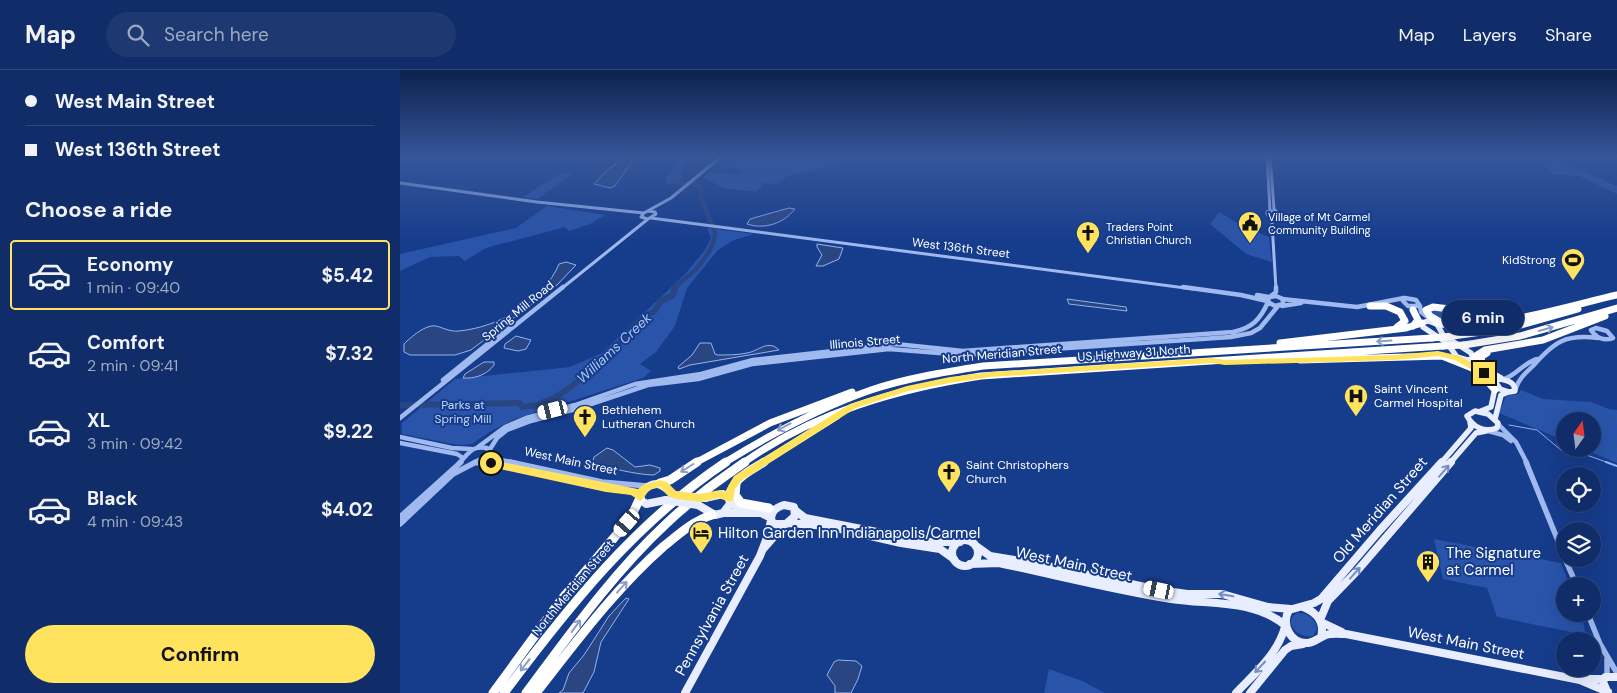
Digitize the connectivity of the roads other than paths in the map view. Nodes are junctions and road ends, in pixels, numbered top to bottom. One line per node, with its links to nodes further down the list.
1 (409, 185): 6 (street)
2 (687, 185): 9 (street)
3 (688, 185): 10 (street)
4 (1269, 185): 7 (street)
5 (1271, 185): 8 (street)
6 (537, 202): 9 (street); 12 (street)
7 (1270, 211): 8 (street); 11 (street)
8 (1276, 211): 13 (street)
9 (646, 212): 10 (street, West 136th Street); 12 (street, Spring Mill Road)
10 (656, 214): 14 (street, Spring Mill Road); 16 (street, West 136th Street)
11 (1269, 216): 13 (street); 15 (street)
12 (641, 217): 14 (street, West 136th Street); 55 (street, Spring Mill Road)
13 (1276, 217): 15 (street)
14 (650, 218): 16 (street, West 136th Street); 55 (street, Spring Mill Road)
15 (1272, 223): 17 (street)
16 (707, 225): 20 (street, West 136th Street)
17 (1276, 285): 20 (street, Illinois Street); 21 (street)
18 (1617, 296): 33 (highway); 42 (highway, North Meridian Street, one-way to 42, bridge)
19 (1404, 298): 23 (street); 26 (street); 27 (street)
20 (1269, 299): 21 (street); 24 (street); 43 (street, Illinois Street)
21 (1282, 299): 22 (street); 24 (street)
22 (1312, 302): 24 (street); 25 (street)
23 (1378, 303): 25 (street); 26 (street)
24 (1279, 306): 43 (street, Illinois Street)
25 (1370, 306): 35 (highway)
26 (1406, 306): 27 (street); 29 (street)
27 (1420, 306): 32 (street)
28 (1450, 309): 33 (highway)
29 (1413, 310): 31 (street); 34 (highway)
30 (1617, 310): 41 (highway); 48 (highway, US Highway 31 North, one-way to 30, bridge)
31 (1422, 323): 32 (main road); 34 (highway); 46 (main road)
32 (1436, 323): 33 (highway); 45 (main road)
33 (1464, 325)
34 (1413, 326): 35 (highway)
35 (1382, 331): 42 (highway)
36 (1591, 332): 37 (street); 38 (street); 39 (street)
37 (1580, 337): 39 (street); 47 (street)
38 (1611, 337): 39 (street); 40 (street)
39 (1598, 338)
40 (1617, 339)
41 (1502, 348): 45 (highway); 49 (highway)
42 (1208, 352): 50 (highway, North Meridian Street)
43 (816, 355): 66 (street, Illinois Street); 67 (street, Illinois Street)
44 (1423, 356): 46 (highway); 48 (highway); 52 (highway)
45 (1474, 357): 46 (main road); 49 (main road)
46 (1457, 358): 52 (main road)
47 (1537, 358): 51 (street); 53 (street)
48 (1212, 361): 56 (highway, US Highway 31 North)
49 (1489, 372): 51 (main road)
50 (911, 378): 72 (highway, one-way to 72); 111 (highway, North Meridian Street, one-way to 111)
51 (1504, 379): 52 (main road); 53 (main road)
52 (1495, 386): 54 (main road); 57 (main road)
53 (1516, 388): 54 (main road)
54 (1509, 392): 60 (main road)
55 (423, 399): 58 (street, Spring Mill Road)
56 (853, 406): 71 (highway); 112 (highway, US Highway 31 North, one-way to 56)
57 (1479, 411): 59 (main road, Old Meridian Street); 60 (main road)
58 (400, 417)
59 (1470, 422): 61 (main road); 64 (main road, Old Meridian Street)
60 (1497, 422): 61 (main road, Old Meridian Street); 65 (street)
61 (1487, 431): 65 (street); 69 (main road, Old Meridian Street)
62 (400, 438): 66 (street)
63 (400, 443): 68 (street)
64 (1456, 446): 69 (main road); 74 (main road, Old Meridian Street)
65 (1518, 446): 86 (street)
66 (477, 448): 67 (street, West Main Street); 68 (street, Illinois Street)
67 (488, 452): 70 (street, Illinois Street); 73 (street, West Main Street)
68 (463, 459): 70 (street); 82 (street)
69 (1455, 459): 75 (main road, Old Meridian Street, one-way to 69)
70 (472, 464): 76 (street, West Main Street); 84 (street)
71 (741, 476): 77 (highway); 79 (highway)
72 (660, 483): 73 (main road); 77 (main road, bridge)
73 (651, 485): 76 (main road)
74 (1418, 488): 75 (main road); 92 (main road, Old Meridian Street)
75 (1426, 492): 94 (main road, Old Meridian Street, one-way to 75)
76 (640, 498): 81 (main road, bridge); 110 (highway)
77 (730, 500): 79 (main road); 81 (main road)
78 (778, 507): 79 (main road); 80 (main road); 83 (main road)
79 (769, 508)
80 (796, 511): 85 (main road); 87 (main road)
81 (716, 514): 83 (main road); 113 (highway, one-way to 81)
82 (400, 517)
83 (771, 519): 85 (main road); 89 (main road, Pennsylvania Street)
84 (400, 524)
85 (786, 524): 89 (main road, Pennsylvania Street); 90 (main road)
86 (1556, 536)
87 (960, 542): 88 (main road); 90 (main road)
88 (976, 546): 91 (main road); 93 (main road, West Main Street, one-way to 88)
89 (764, 549): 114 (main road, Pennsylvania Street)
90 (954, 559): 91 (main road)
91 (970, 564): 95 (main road, West Main Street)
92 (1300, 607): 93 (main road); 96 (main road)
93 (1291, 609): 98 (main road)
94 (1323, 610): 96 (main road, Old Meridian Street); 99 (main road)
95 (1275, 617): 98 (main road, West Main Street); 102 (main road)
96 (1321, 621): 99 (main road, West Main Street); 101 (main road)
97 (1592, 622): 104 (street)
98 (1285, 626): 102 (main road); 103 (main road)
99 (1334, 629): 100 (main road, West Main Street)
100 (1346, 634): 101 (main road, West Main Street); 108 (main road, West Main Street)
101 (1321, 637): 103 (main road)
102 (1283, 638): 115 (main road, one-way to 115)
103 (1308, 643): 116 (main road)
104 (1608, 659): 105 (street); 107 (street)
105 (1617, 673)
106 (1617, 677): 107 (main road, West Main Street)
107 (1605, 678): 108 (main road, West Main Street); 109 (main road)
108 (1580, 680): 109 (main road, West Main Street)
109 (1608, 692)
110 (493, 693)
111 (504, 693)
112 (526, 693)
113 (536, 693)
114 (685, 693)
115 (1236, 693)
116 (1250, 693)

